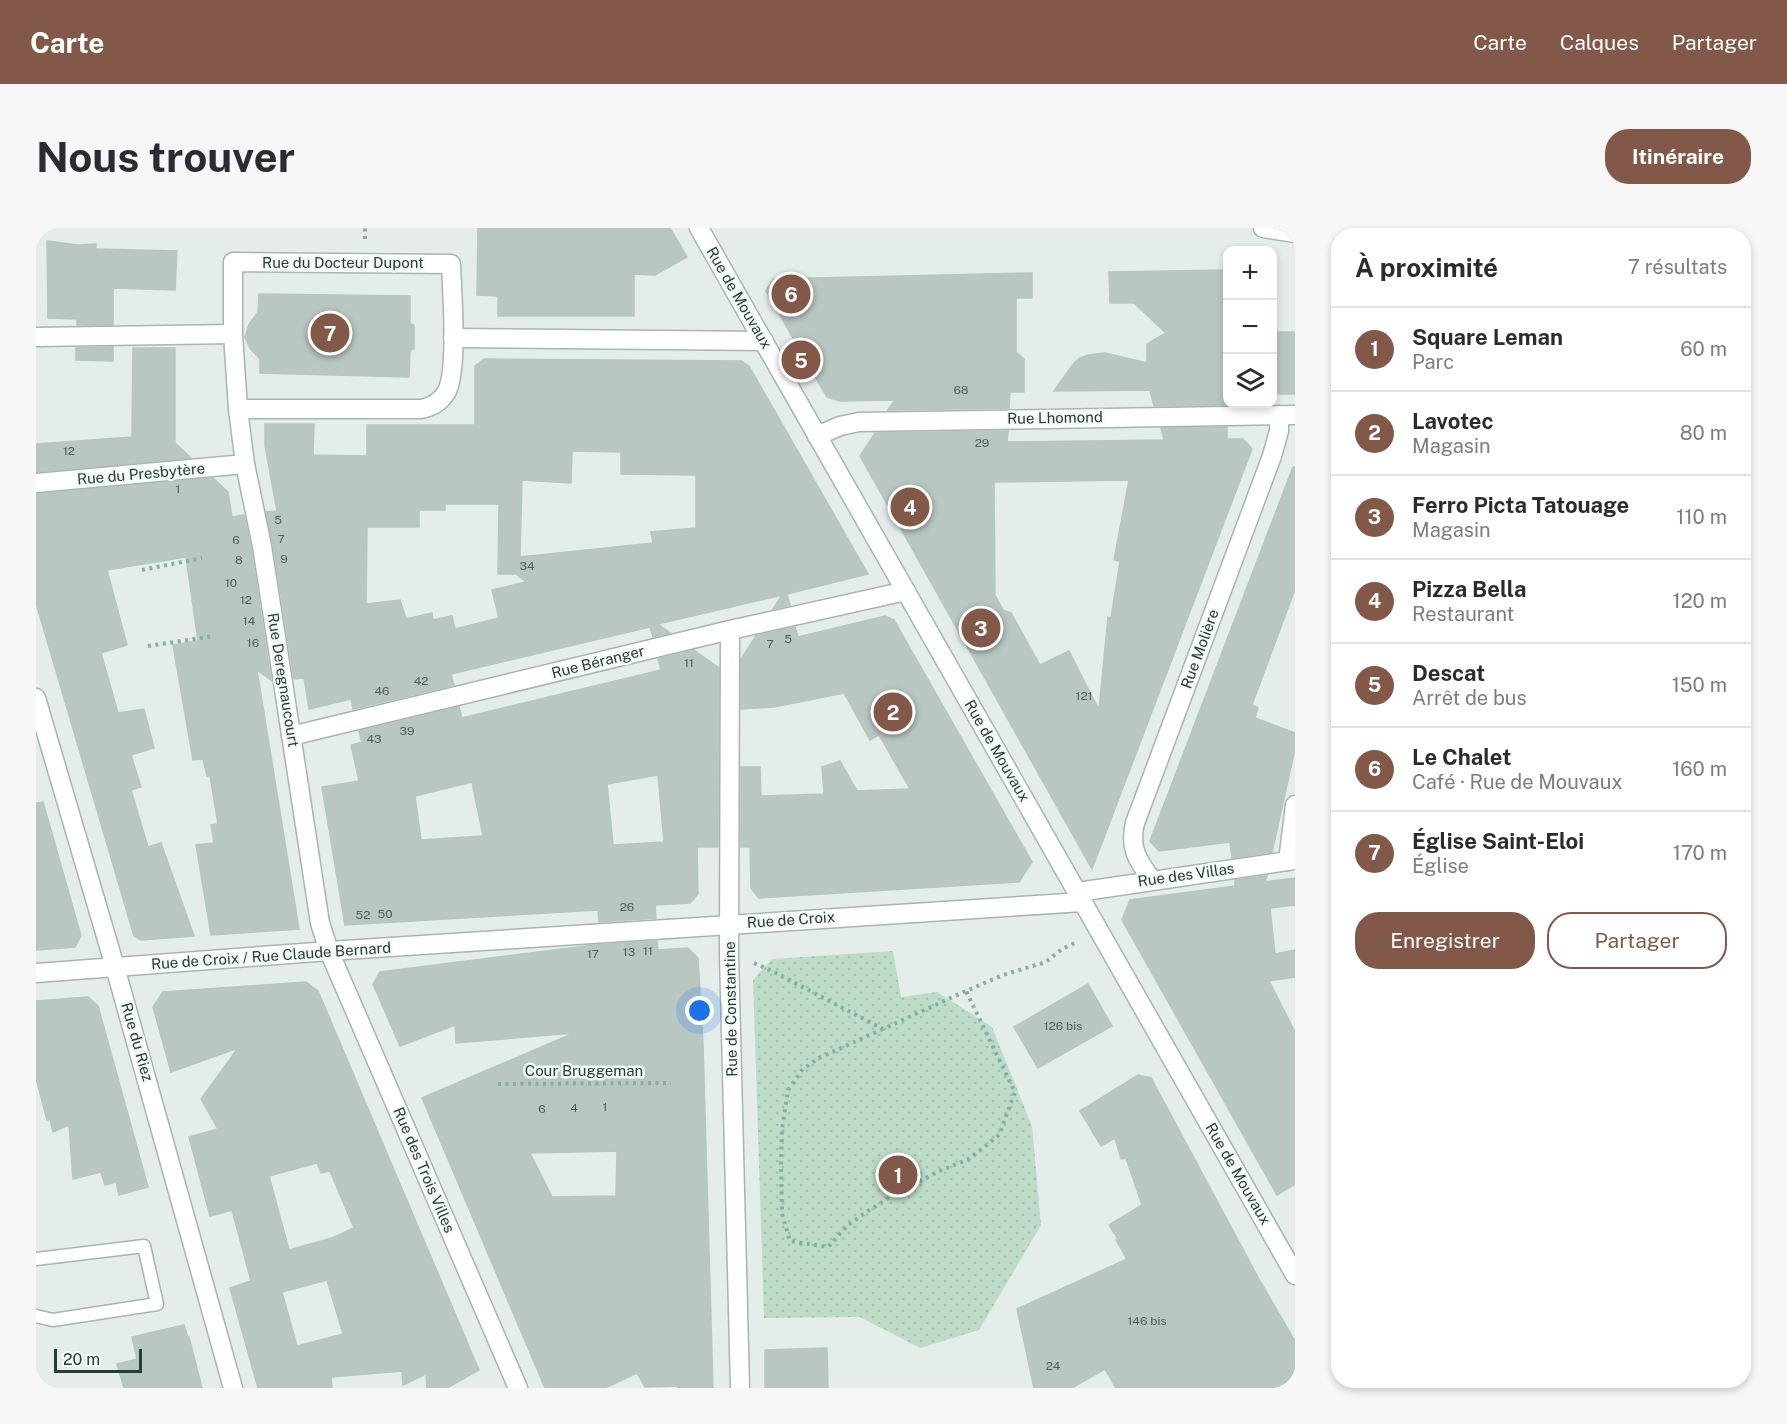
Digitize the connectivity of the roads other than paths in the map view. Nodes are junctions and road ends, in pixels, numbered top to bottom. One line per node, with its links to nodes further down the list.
1 (699, 228): 7 (street, Rue de Mouvaux)
2 (1263, 228): 3 (street)
3 (1295, 233)
4 (233, 334): 5 (street); 6 (street, Rue du Docteur Dupont); 8 (street, Rue du Docteur Dupont)
5 (36, 337)
6 (453, 338): 7 (street); 8 (street, Rue du Docteur Dupont)
7 (764, 341): 10 (street, Rue de Mouvaux)
8 (238, 409): 11 (street, Rue Deregnaucourt)
9 (1287, 415): 10 (street, Rue Lhomond); 19 (street, Rue Molière)
10 (817, 436): 13 (street, Rue de Mouvaux)
11 (245, 464): 12 (street, Rue du Presbytère); 16 (street, Rue Deregnaucourt)
12 (36, 483)
13 (906, 591): 14 (street, Rue Béranger); 20 (street, Rue de Mouvaux)
14 (730, 630): 16 (street, Rue Béranger); 21 (street, Rue de Constantine)
15 (36, 698): 24 (street, Rue du Riez)
16 (291, 736): 23 (street, Rue Deregnaucourt)
17 (1295, 805): 18 (street)
18 (1292, 860): 19 (street, Rue des Villas)
19 (1152, 880): 20 (street, Rue des Villas)
20 (1080, 897): 21 (street, Rue de Croix); 27 (street, Rue de Mouvaux)
21 (730, 924): 22 (street, Rue de Croix); 31 (street, Rue de Constantine)
22 (426, 945): 23 (street, Rue de Croix / Rue Claude Bernard)
23 (329, 951): 24 (street, Rue de Croix / Rue Claude Bernard); 30 (street, Rue des Trois Villes)
24 (116, 967): 25 (street, Rue de Croix / Rue Claude Bernard); 29 (street, Rue du Riez)
25 (36, 973)
26 (36, 1259): 28 (lane)
27 (1295, 1275)
28 (36, 1316)
29 (233, 1388)
30 (518, 1388)
31 (740, 1388)

